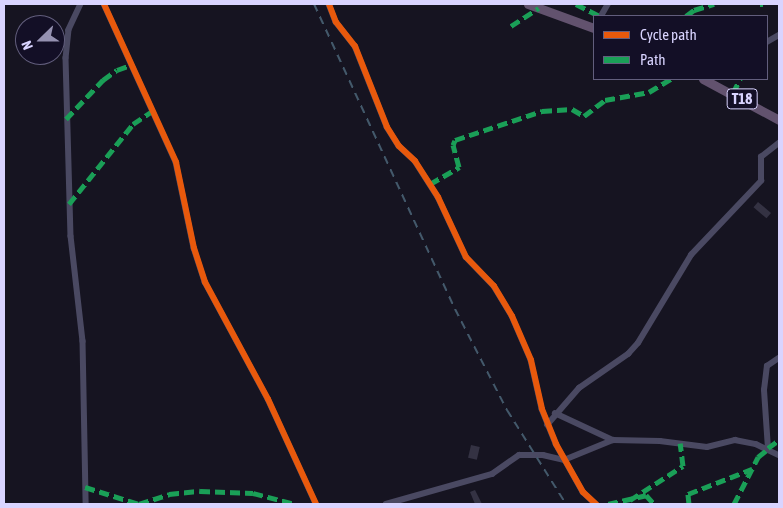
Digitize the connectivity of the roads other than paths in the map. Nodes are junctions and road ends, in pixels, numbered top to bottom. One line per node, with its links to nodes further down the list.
1 (80, 4): 20 (street)
2 (104, 4): 21 (street)
3 (329, 4): 15 (street)
4 (528, 4): 7 (highway)
5 (608, 4): 6 (street)
6 (602, 15)
7 (593, 28)
8 (779, 35): 9 (street)
9 (768, 41)
10 (705, 80): 11 (highway, T18)
11 (779, 120)
12 (779, 142): 14 (street)
13 (779, 358): 17 (street)
14 (555, 413): 15 (street); 16 (street)
15 (548, 425): 19 (street)
16 (613, 440): 17 (street); 19 (street)
17 (768, 449): 18 (street)
18 (779, 455)
19 (564, 460): 22 (street); 23 (street)
20 (86, 504)
21 (316, 504)
22 (386, 504)
23 (596, 504)

